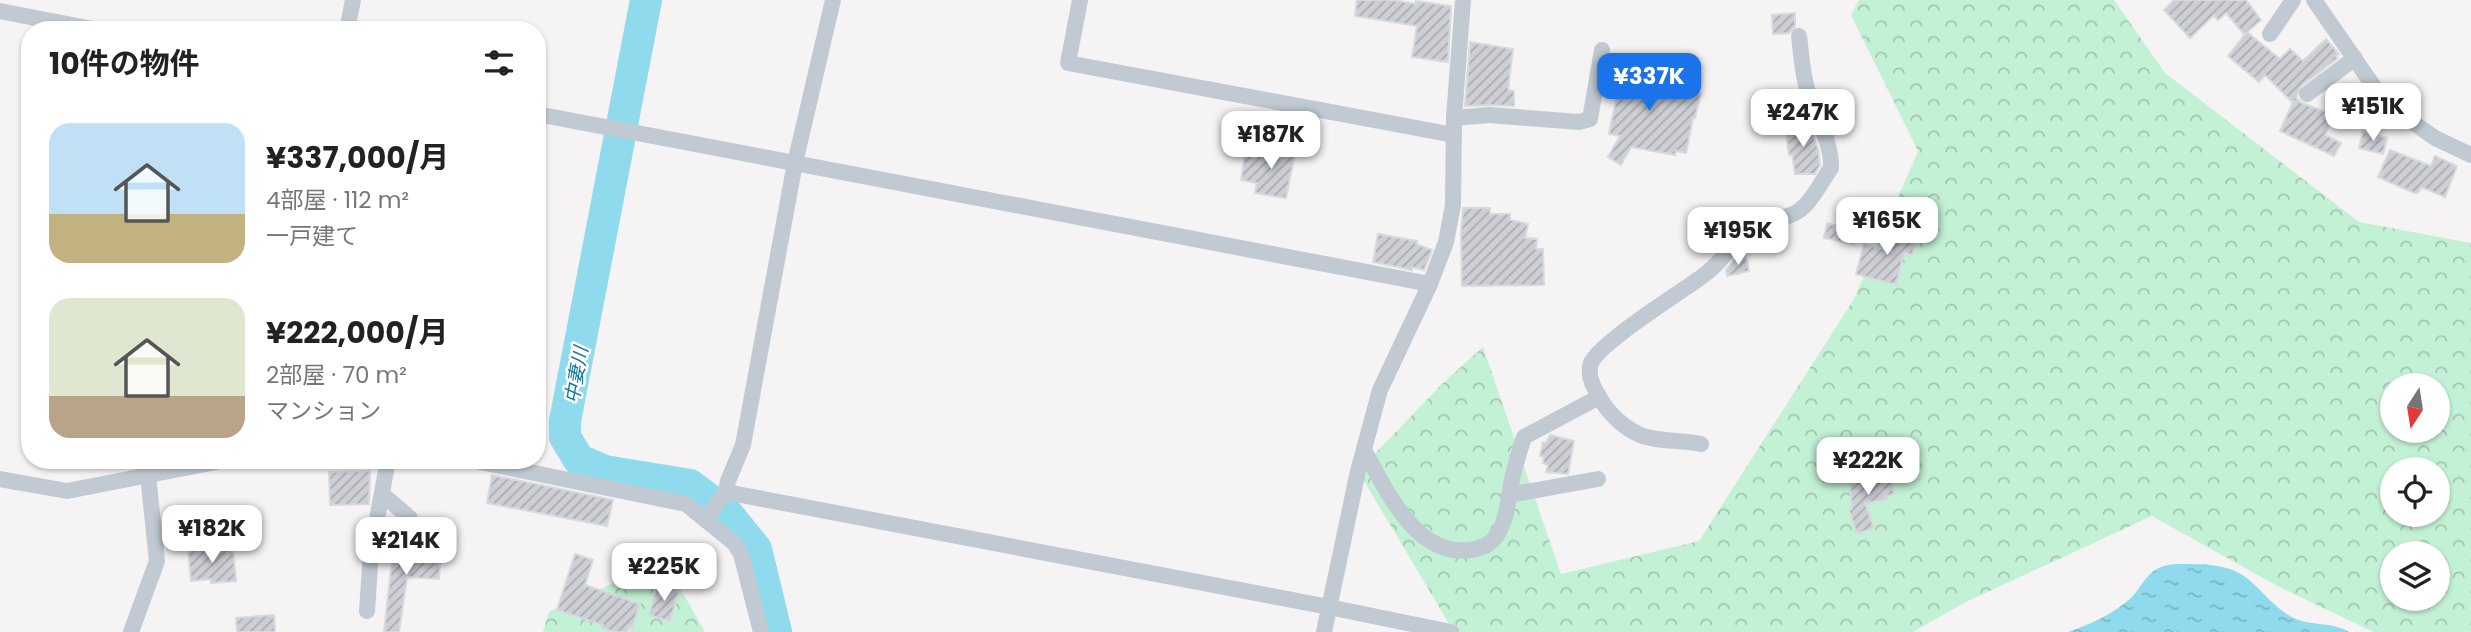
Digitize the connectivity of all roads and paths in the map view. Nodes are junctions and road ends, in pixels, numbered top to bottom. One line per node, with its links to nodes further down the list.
1 (352, 0): 9 (street)
2 (833, 0): 19 (street)
3 (1080, 0): 17 (street)
4 (1463, 0): 16 (street)
5 (2292, 0): 10 (street)
6 (2314, 0): 13 (street)
7 (0, 10): 8 (street)
8 (54, 21)
9 (348, 21)
10 (2270, 34)
11 (1799, 36): 21 (street)
12 (1602, 50): 16 (street)
13 (2355, 58): 14 (street); 18 (street)
14 (2307, 94)
15 (546, 116): 19 (street)
16 (1454, 118): 17 (street)
17 (1454, 135): 20 (street)
18 (2471, 155)
19 (795, 163): 20 (street); 32 (street)
20 (1430, 284): 23 (street)
21 (1599, 397): 22 (street); 31 (street)
22 (1701, 444)
23 (1364, 450): 31 (street); 34 (street)
24 (179, 469): 27 (street)
25 (386, 469): 30 (street)
26 (517, 469): 32 (street)
27 (148, 475): 28 (street); 36 (street)
28 (0, 479)
29 (1598, 479): 31 (street)
30 (382, 494): 33 (street); 35 (street)
31 (1509, 495)
32 (715, 506): 34 (street); 37 (street)
33 (410, 518)
34 (1329, 607): 38 (street); 39 (street)
35 (366, 611)
36 (131, 632)
37 (761, 632)
38 (1324, 632)
39 (1451, 632)

